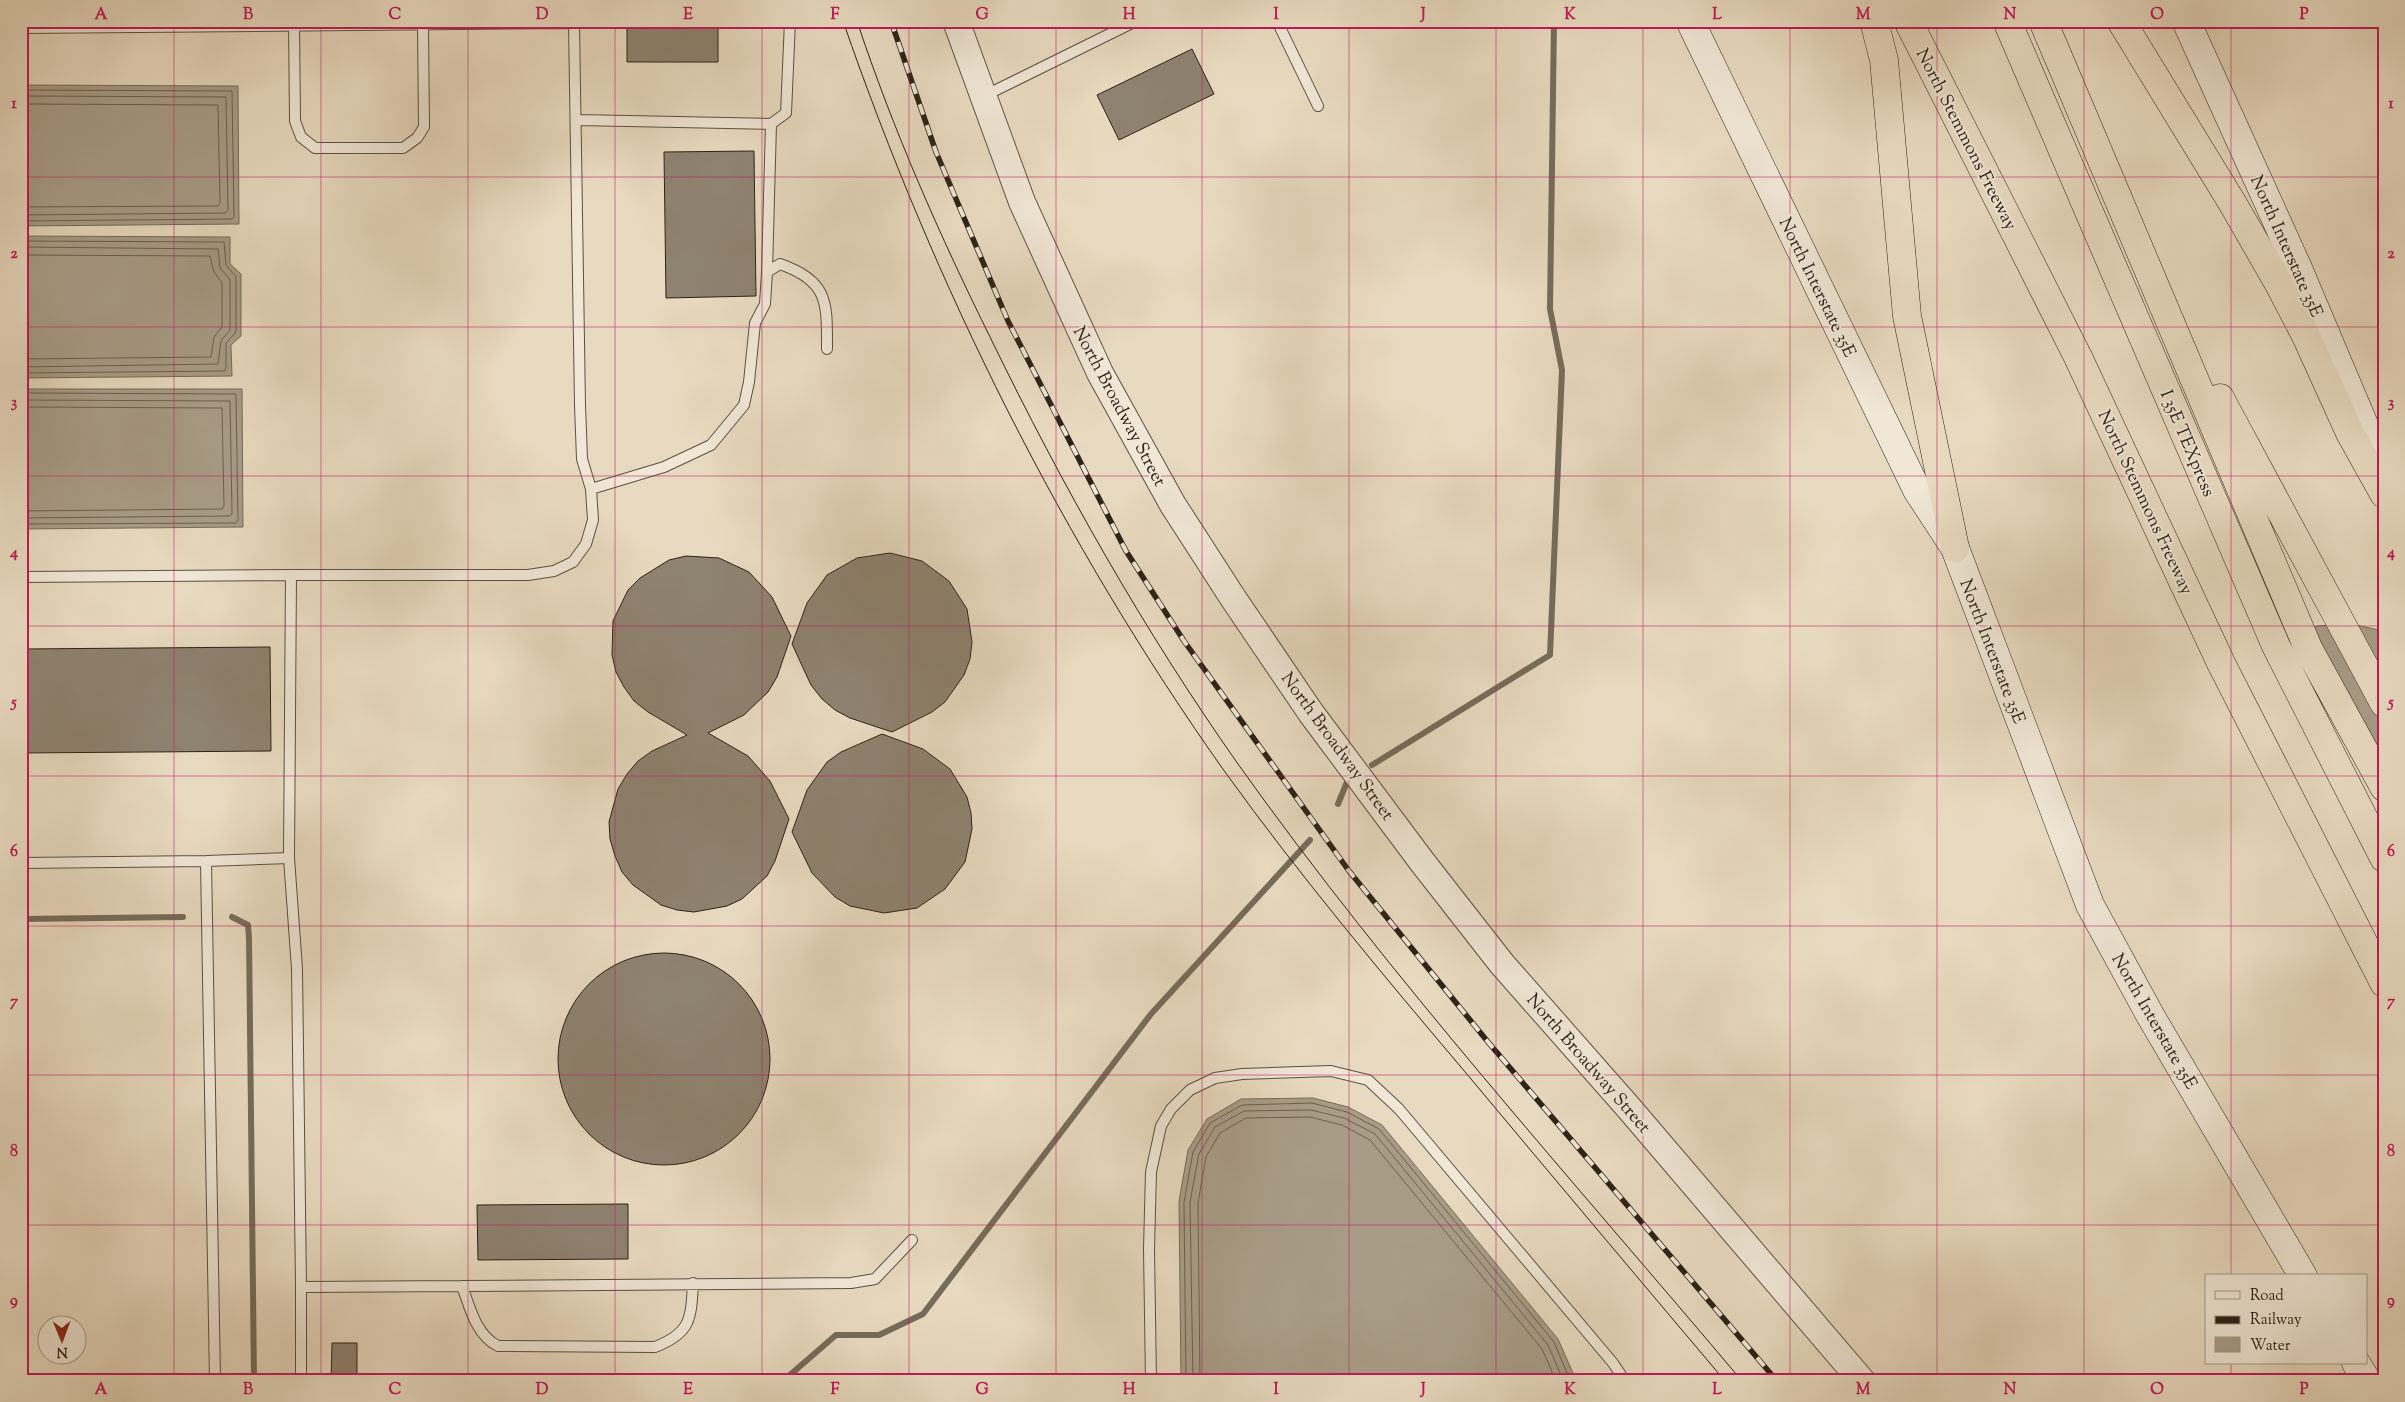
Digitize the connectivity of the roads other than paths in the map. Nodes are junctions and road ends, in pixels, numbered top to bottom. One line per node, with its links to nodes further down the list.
1 (790, 21): 20 (lane)
2 (956, 21): 17 (street, North Broadway Street)
3 (1136, 21): 17 (lane)
4 (1277, 21): 18 (lane)
5 (1690, 21): 27 (main road, North Interstate 35E)
6 (1874, 21): 27 (highway)
7 (1908, 21): 36 (highway, North Stemmons Freeway)
8 (2007, 21): 33 (highway, I 35E TEXpress)
9 (2043, 21): 22 (highway)
10 (2121, 21): 26 (highway)
11 (2186, 21): 24 (main road, North Interstate 35E)
12 (574, 22): 15 (lane); 19 (lane)
13 (197, 24): 14 (lane); 16 (lane)
14 (294, 24): 15 (lane); 15 (lane)
15 (423, 25)
16 (21, 28)
17 (983, 96): 47 (street, North Broadway Street)
18 (1318, 106)
19 (578, 120): 20 (lane); 25 (lane)
20 (770, 124): 21 (lane)
21 (767, 272): 23 (lane); 25 (lane)
22 (2157, 287): 30 (highway); 31 (highway)
23 (827, 349)
24 (2384, 472)
25 (591, 490): 28 (lane)
26 (2384, 494)
27 (1954, 548): 38 (main road, North Interstate 35E)
28 (291, 575): 29 (lane); 32 (lane)
29 (21, 577)
30 (2384, 703)
31 (2384, 787)
32 (289, 858): 34 (lane); 41 (lane)
33 (2384, 858)
34 (206, 861): 35 (lane); 43 (lane)
35 (21, 862)
36 (2384, 984)
37 (912, 1240): 39 (lane)
38 (2302, 1274)
39 (693, 1283): 40 (lane); 40 (lane)
40 (462, 1286): 41 (lane)
41 (301, 1287): 44 (lane)
42 (2357, 1364): 48 (main road)
43 (215, 1381)
44 (302, 1381)
45 (1151, 1381): 46 (lane)
46 (1625, 1381)
47 (1862, 1381)
48 (2367, 1381)

